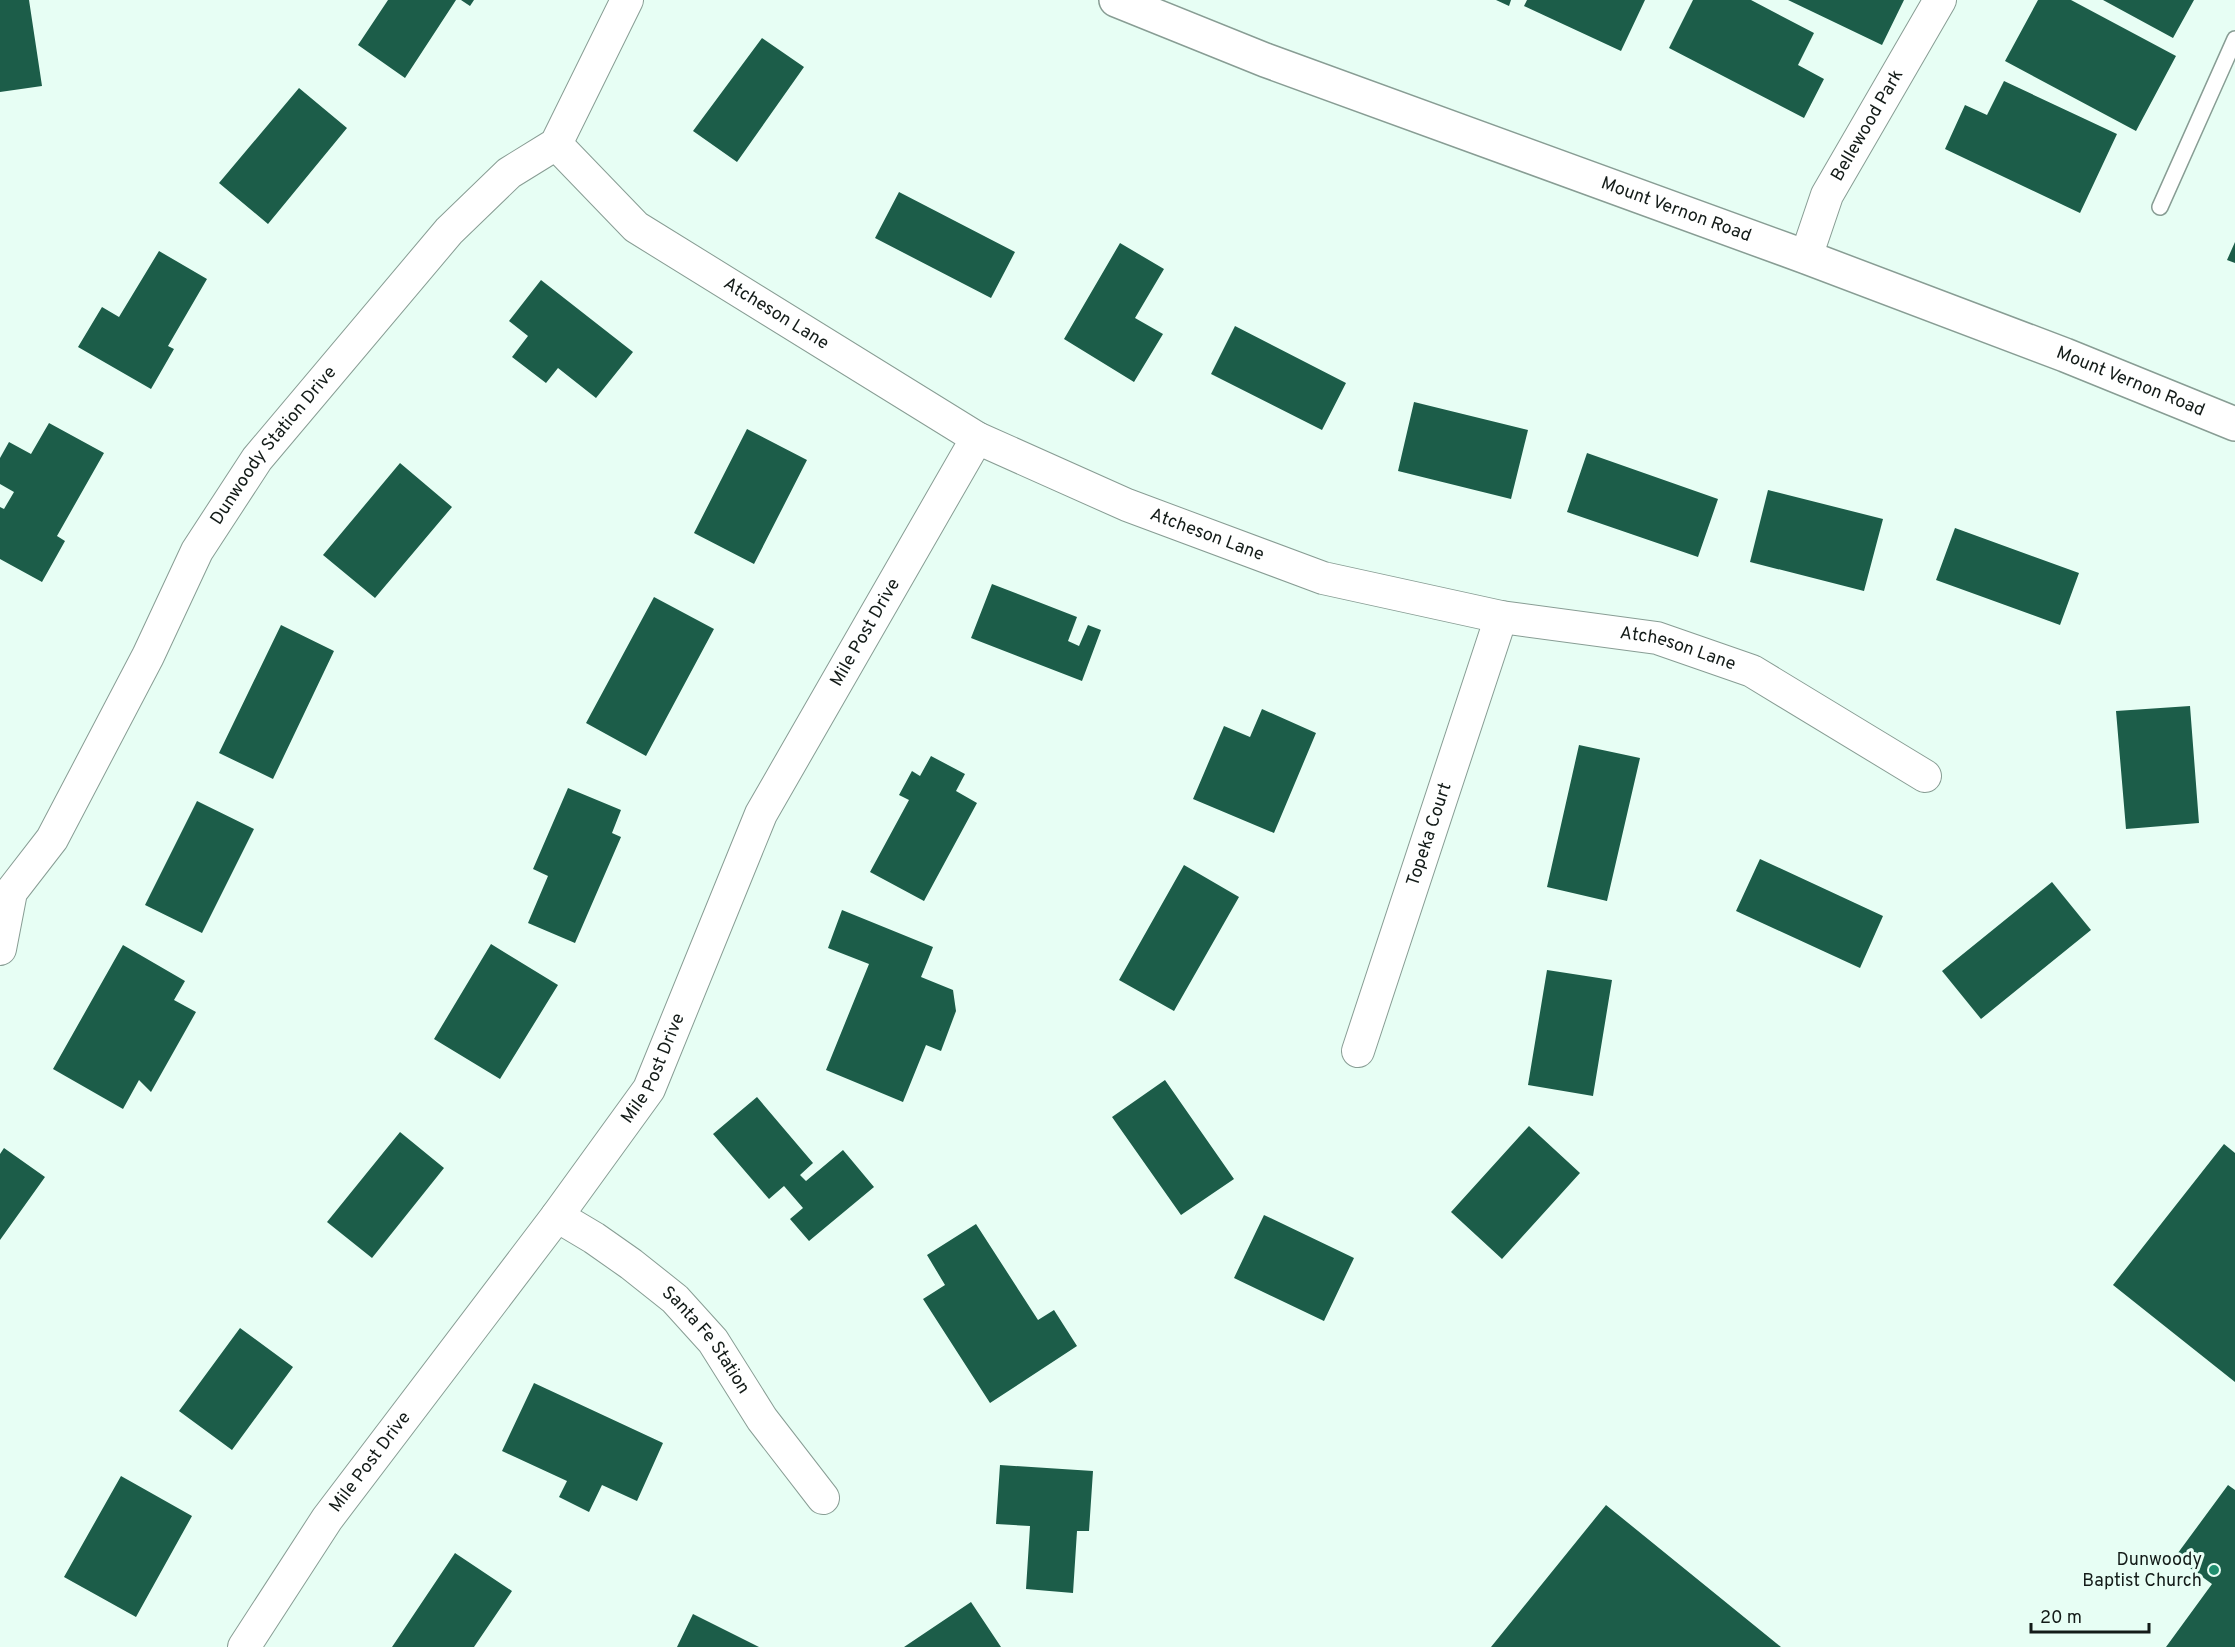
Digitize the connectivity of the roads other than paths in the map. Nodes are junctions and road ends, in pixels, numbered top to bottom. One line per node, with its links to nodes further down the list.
1 (627, 0): 5 (street)
2 (1116, 0): 7 (street, Mount Vernon Road)
3 (1940, 0): 7 (street, Bellewood Park)
4 (2235, 39): 6 (lane)
5 (556, 144): 9 (street, Atcheson Lane); 12 (street, Dunwoody Station Drive)
6 (2160, 207)
7 (1806, 257): 8 (street, Mount Vernon Road)
8 (2235, 424)
9 (977, 438): 10 (street, Atcheson Lane); 15 (street, Mile Post Drive)
10 (1501, 617): 11 (street, Atcheson Lane); 14 (street, Topeka Court)
11 (1924, 776)
12 (6, 888): 13 (street, Dunwoody Station Drive)
13 (0, 949)
14 (1358, 1051)
15 (557, 1216): 16 (street, Santa Fe Station); 17 (street, Mile Post Drive)
16 (823, 1498)
17 (244, 1647)

